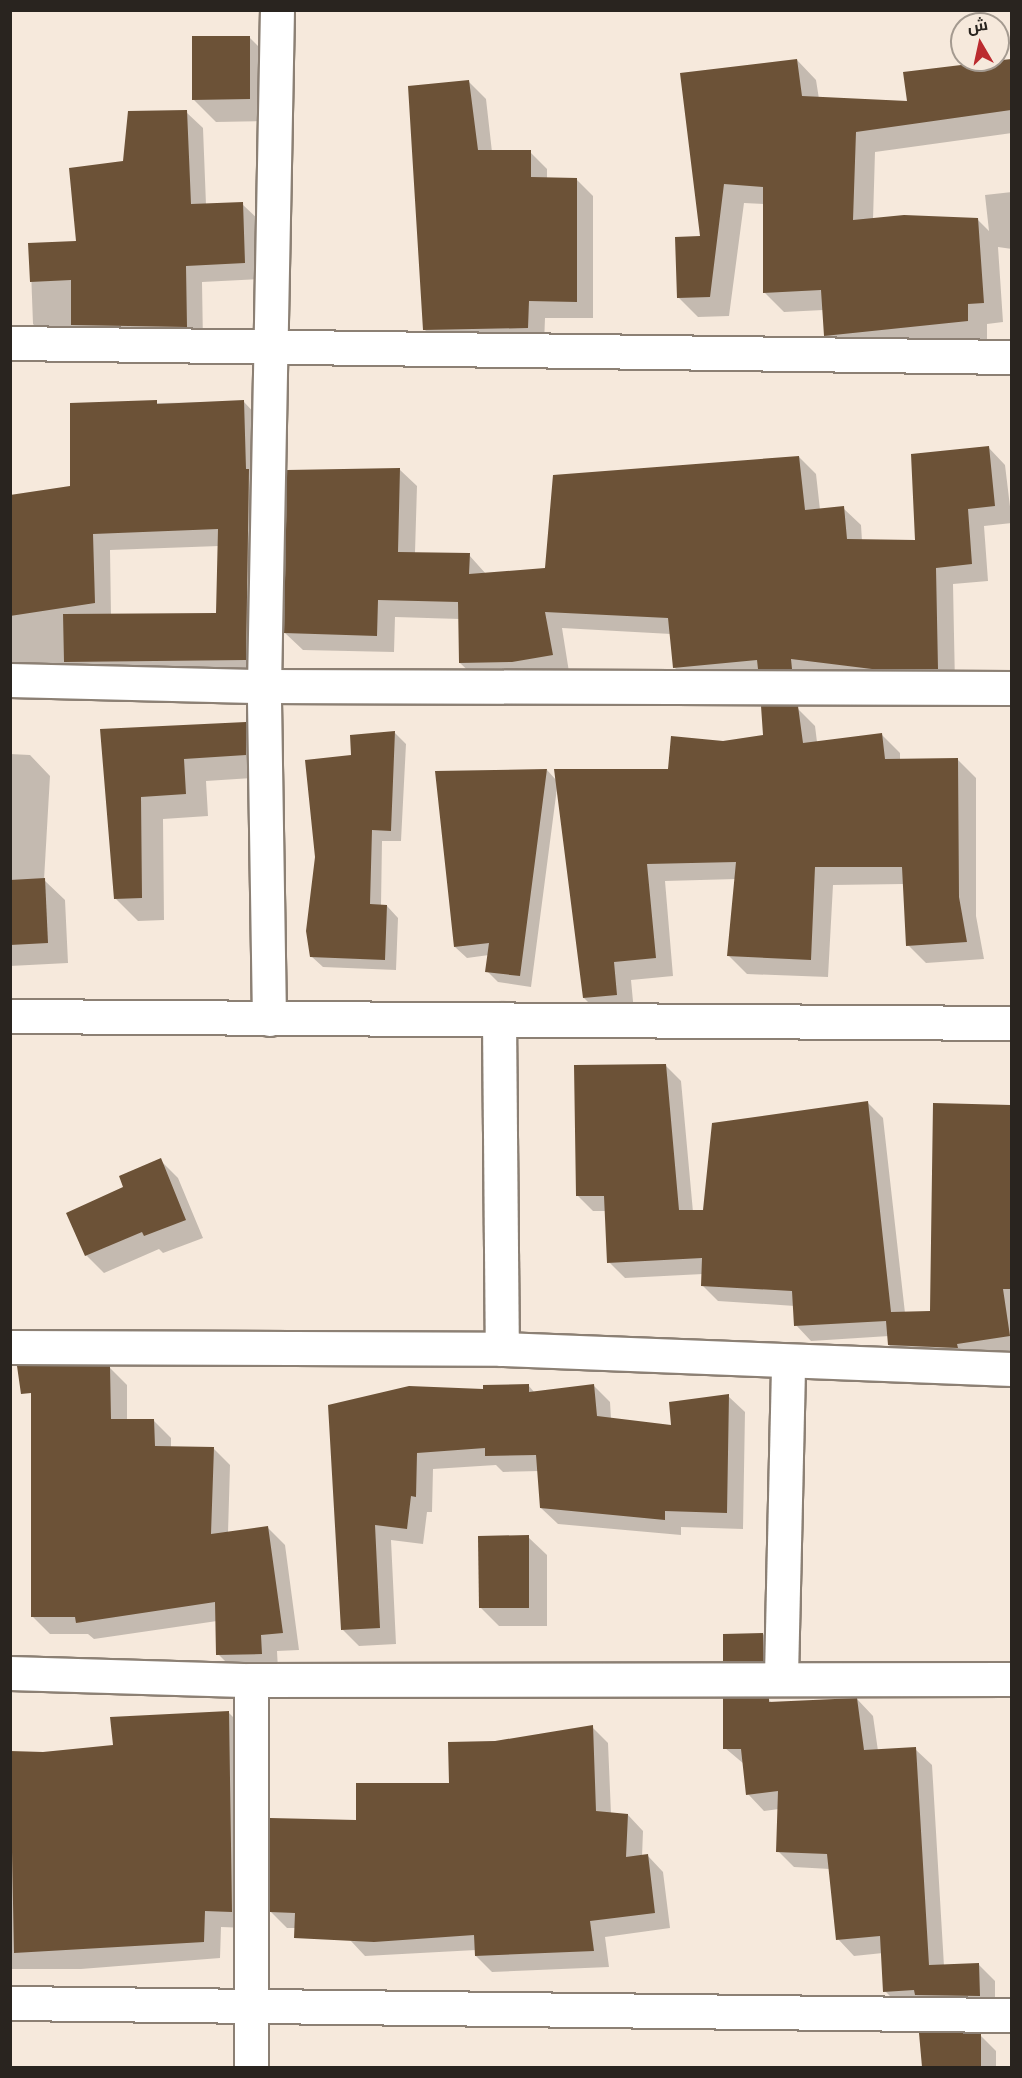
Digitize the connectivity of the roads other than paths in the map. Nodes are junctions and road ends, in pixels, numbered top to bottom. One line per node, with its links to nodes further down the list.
1 (277, 10): 3 (street)
2 (10, 343): 3 (street)
3 (270, 344): 4 (street); 6 (street)
4 (1011, 357)
5 (10, 680): 6 (street)
6 (264, 686): 7 (street); 8 (street)
7 (1011, 688)
8 (269, 1019): 9 (street); 11 (street)
9 (499, 1019): 10 (street); 13 (street)
10 (1011, 1023)
11 (11, 1024)
12 (10, 1347): 13 (street)
13 (502, 1349): 14 (street)
14 (788, 1360): 15 (street); 17 (street)
15 (1011, 1369)
16 (10, 1673): 19 (street)
17 (781, 1676): 18 (street); 19 (street)
18 (1011, 1679)
19 (252, 1680): 21 (street)
20 (10, 2003): 21 (street)
21 (251, 2003): 22 (street); 23 (street)
22 (1011, 2015)
23 (251, 2067)

